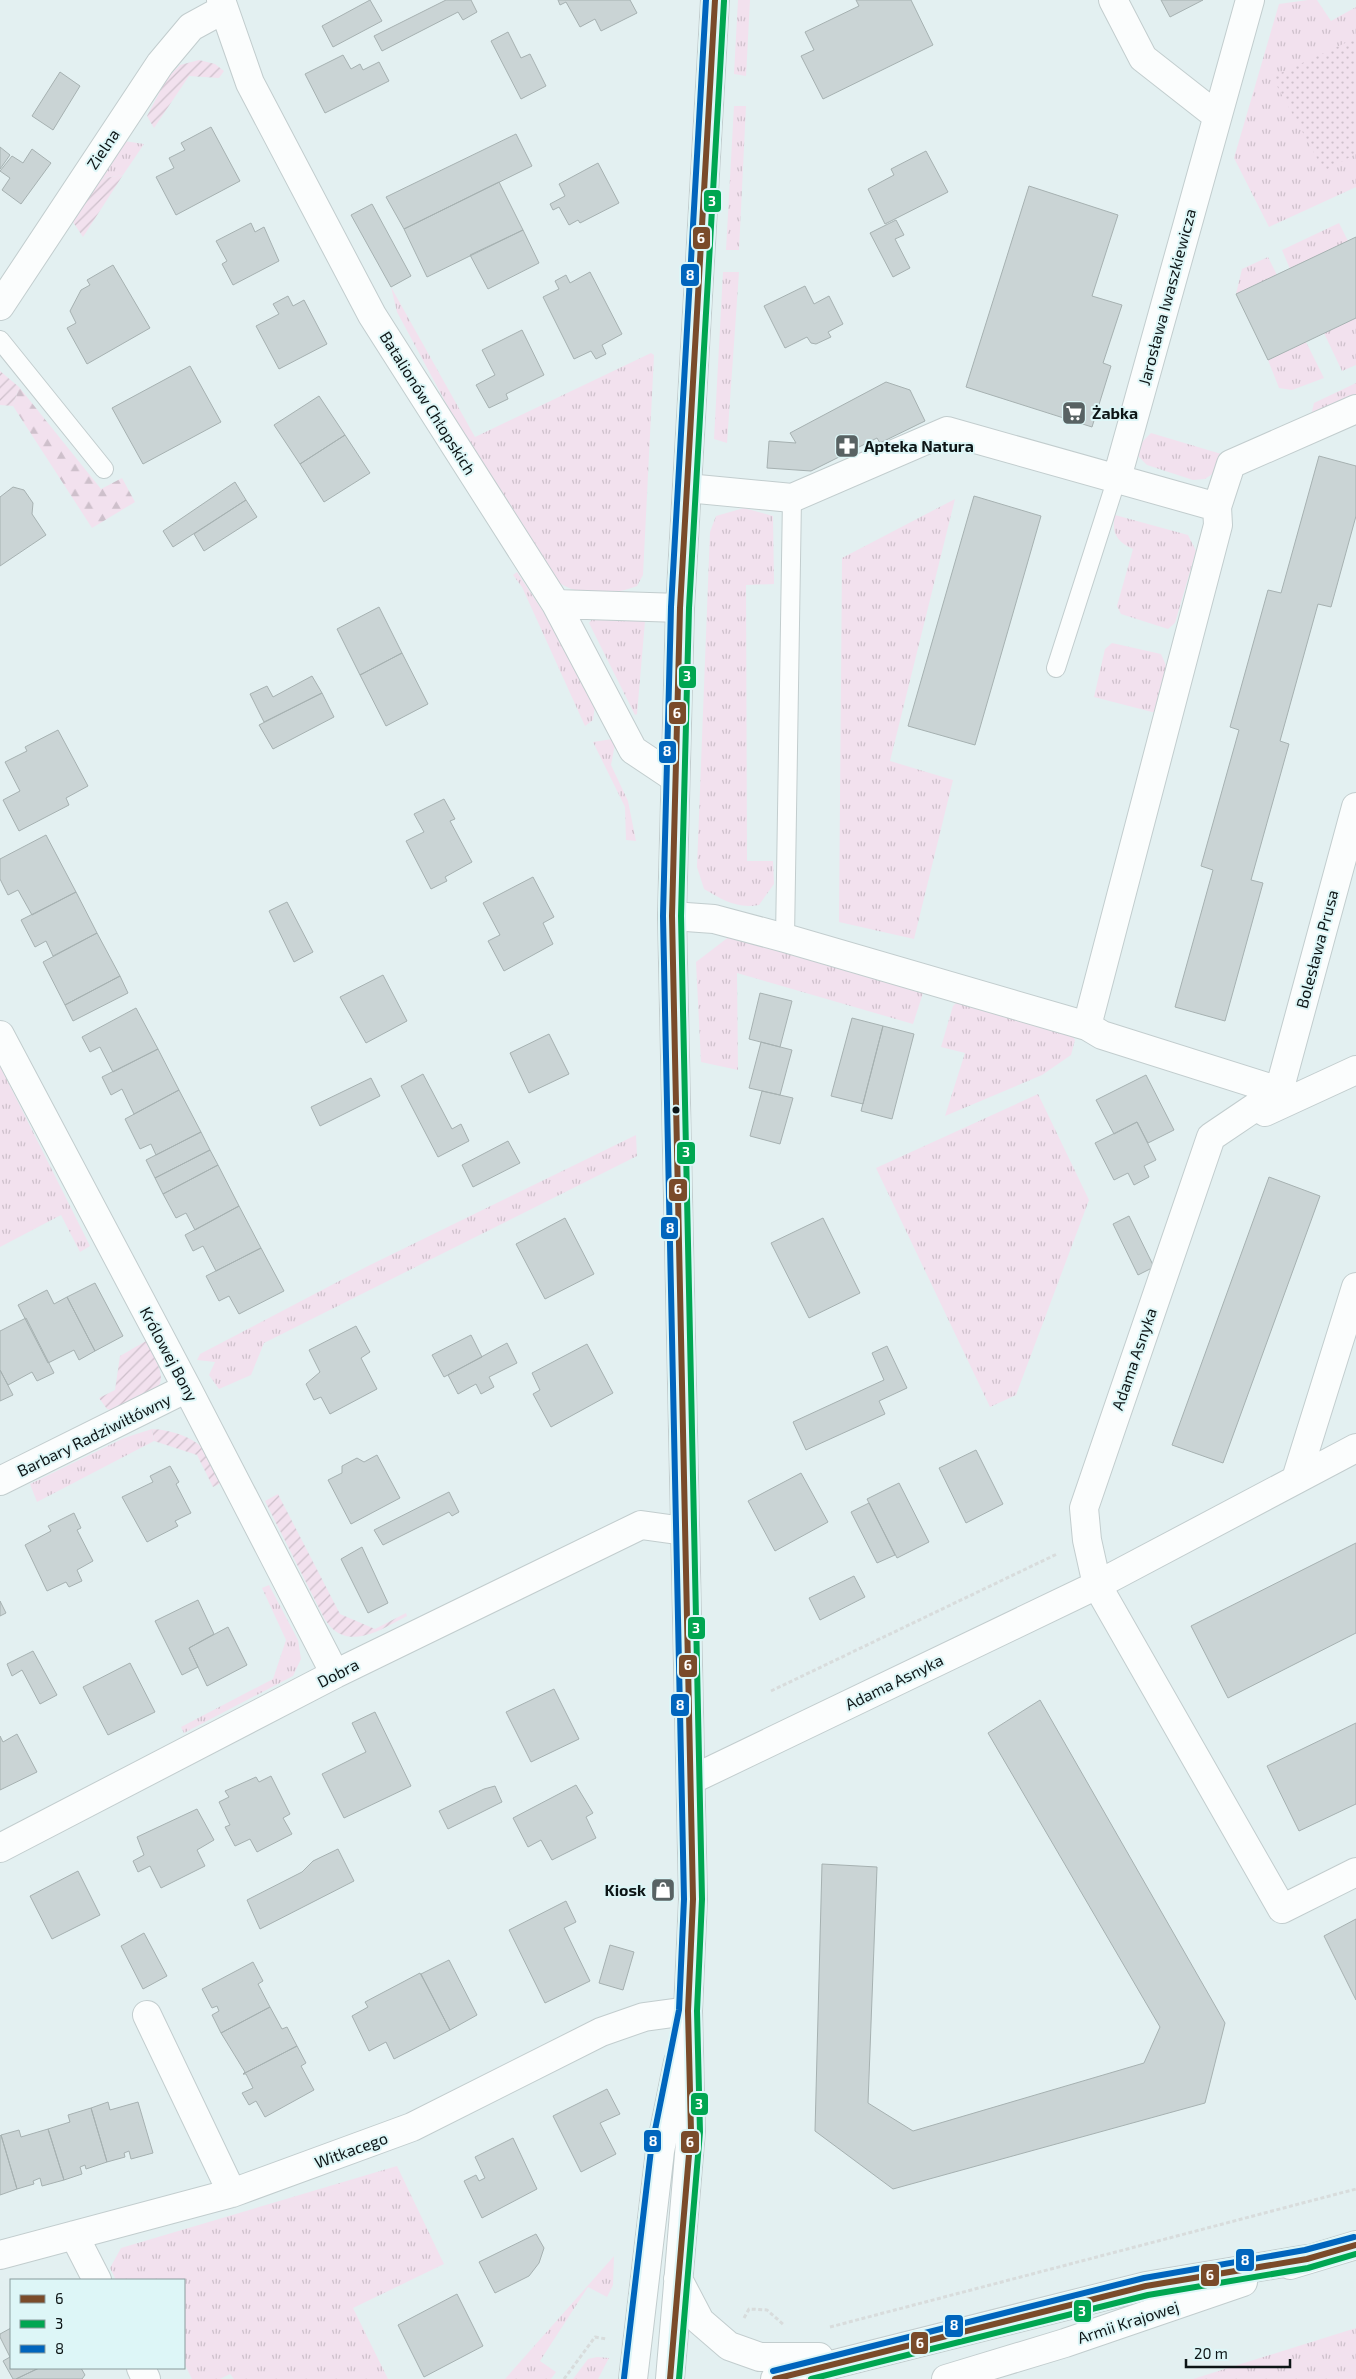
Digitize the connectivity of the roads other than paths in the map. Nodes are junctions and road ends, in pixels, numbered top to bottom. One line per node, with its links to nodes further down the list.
1 (715, 0): 11 (street)
2 (1112, 0): 5 (street)
3 (1250, 0): 5 (street, Jarosława Iwaszkiewicza)
4 (223, 5): 6 (street, Zielna); 14 (street, Batalionów Chłopskich)
5 (1217, 116): 10 (street, Jarosława Iwaszkiewicza)
6 (0, 306)
7 (0, 340): 9 (lane)
8 (1356, 409): 13 (street)
9 (104, 468)
10 (1117, 478): 12 (street); 13 (street); 16 (lane)
11 (687, 488): 12 (street); 15 (street)
12 (792, 498): 21 (lane)
13 (1217, 507): 22 (street)
14 (556, 604): 15 (street); 17 (street, Batalionów Chłopskich)
15 (680, 608): 17 (street)
16 (1056, 668)
17 (675, 778): 20 (street)
18 (1356, 807): 19 (street, Bolesława Prusa)
19 (1346, 872): 25 (street, Bolesława Prusa)
20 (672, 916): 21 (street); 32 (street)
21 (785, 938): 22 (street)
22 (1087, 1026): 25 (street)
23 (0, 1035): 28 (street, Królowej Bony)
24 (1356, 1070): 26 (street)
25 (1279, 1091): 26 (street)
26 (1211, 1136): 33 (street, Adama Asnyka)
27 (1356, 1287): 30 (street)
28 (187, 1388): 31 (street, Barbary Radziwiłłówny); 34 (street, Królowej Bony)
29 (1356, 1448): 30 (street, Adama Asnyka)
30 (1296, 1479): 33 (street, Adama Asnyka)
31 (0, 1481)
32 (684, 1531): 34 (street, Dobra); 35 (street)
33 (1097, 1585): 35 (street, Adama Asnyka); 37 (street)
34 (335, 1674): 36 (street, Dobra)
35 (691, 1780): 38 (street)
36 (0, 1848)
37 (1356, 1872)
38 (688, 2011): 40 (street, Witkacego); 46 (street); 48 (street)
39 (147, 2015): 40 (street)
40 (232, 2193): 41 (street, Witkacego)
41 (74, 2235): 43 (street, Witkacego); 45 (street)
42 (1356, 2246): 44 (street, Armii Krajowej)
43 (0, 2255)
44 (1307, 2259): 47 (street, Armii Krajowej); 51 (street, Armii Krajowej)
45 (96, 2279)
46 (678, 2279): 47 (street); 49 (street)
47 (861, 2358): 50 (street, Armii Krajowej)
48 (633, 2379)
49 (670, 2379)
50 (775, 2379)
51 (946, 2379)

